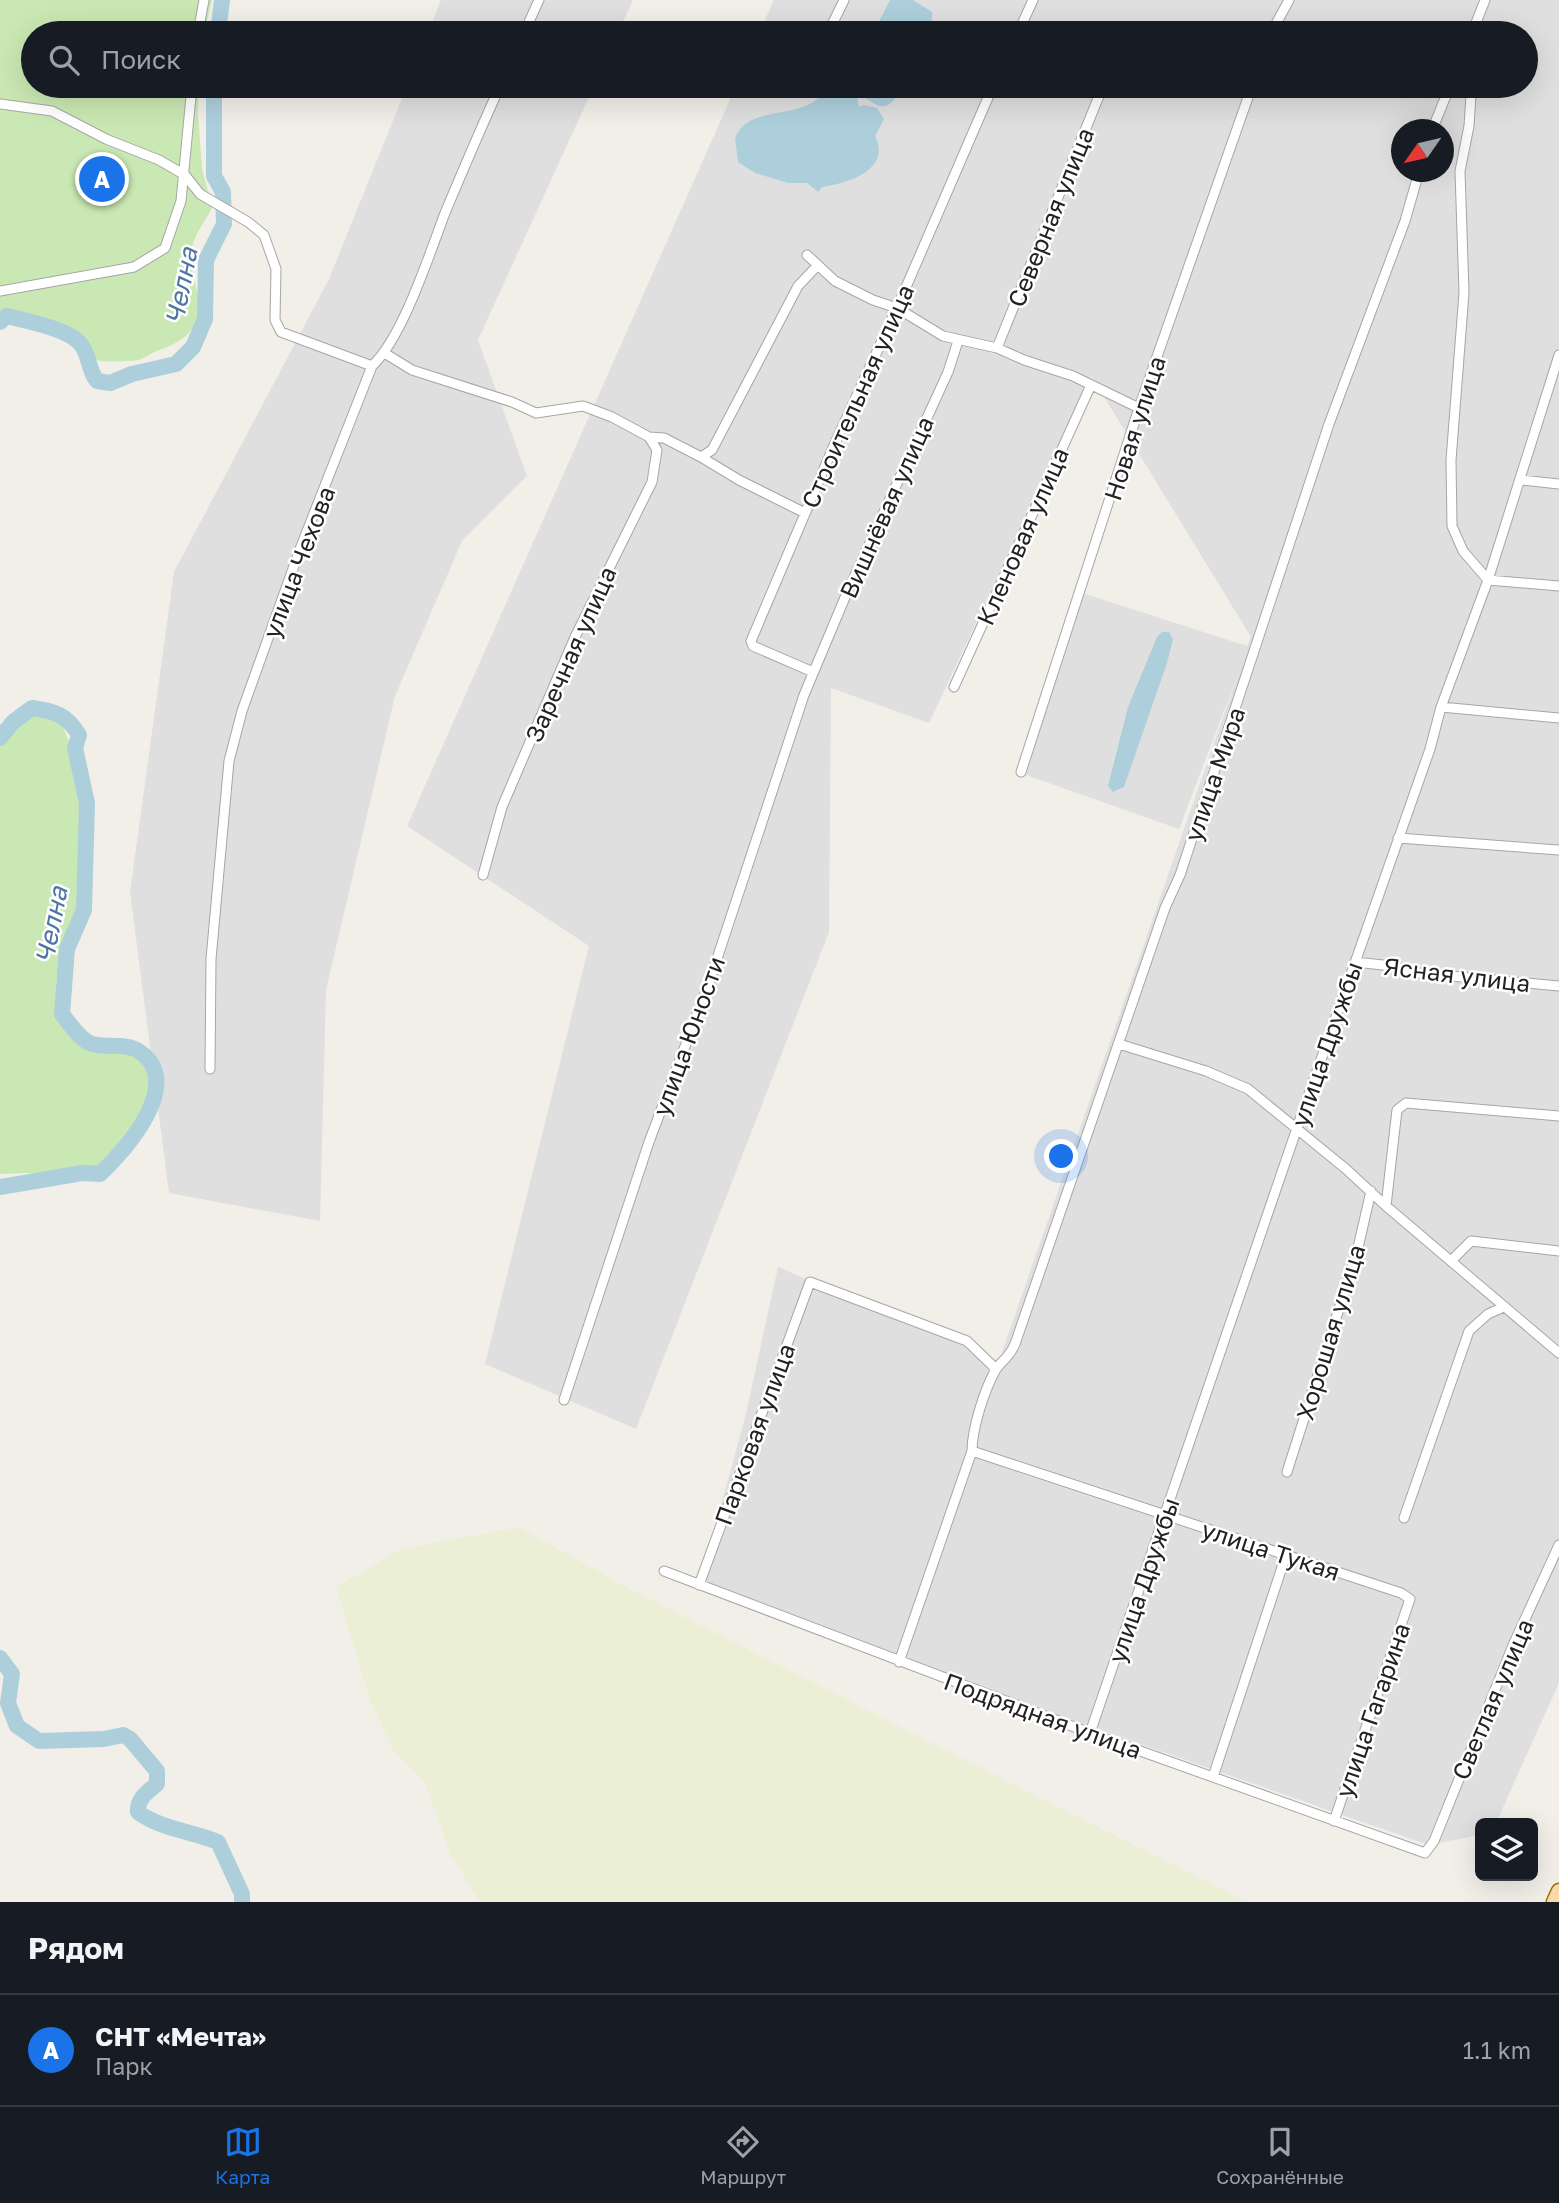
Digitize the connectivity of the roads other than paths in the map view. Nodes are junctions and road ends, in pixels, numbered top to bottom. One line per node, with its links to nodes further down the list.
1 (204, 0): 7 (street)
2 (539, 0): 8 (street)
3 (844, 0): 9 (street)
4 (1033, 0): 10 (street)
5 (1289, 0): 11 (street)
6 (1485, 0): 12 (street)
7 (200, 21)
8 (529, 21)
9 (834, 21)
10 (1023, 21)
11 (1278, 21)
12 (1477, 21)
13 (191, 98): 22 (street)
14 (495, 98): 30 (street, улица Чехова)
15 (988, 98): 27 (street, Строительная улица)
16 (1098, 98): 29 (street, Северная улица)
17 (1248, 98): 34 (street, Новая улица)
18 (1445, 98): 21 (street)
19 (1471, 98): 40 (street)
20 (0, 104): 22 (street)
21 (1436, 119)
22 (185, 175): 26 (street); 32 (street)
23 (1416, 182): 52 (street, улица Мира)
24 (807, 255): 25 (street)
25 (817, 266): 27 (street); 36 (street)
26 (0, 291)
27 (897, 308): 28 (street); 39 (street, Строительная улица)
28 (958, 341): 29 (street); 42 (street, Вишнёвая улица)
29 (997, 348): 33 (street)
30 (386, 354): 32 (street, улица Чехова); 35 (street)
31 (1559, 355): 37 (street, улица Дружбы)
32 (372, 366): 53 (street, улица Чехова)
33 (1091, 385): 34 (street); 43 (street, Кленовая улица)
34 (1139, 408): 46 (street, Новая улица)
35 (649, 437): 36 (street); 49 (street, Заречная улица)
36 (701, 457): 39 (street)
37 (1521, 480): 38 (street); 40 (street, улица Дружбы)
38 (1559, 484)
39 (805, 513): 42 (street, Строительная улица)
40 (1488, 580): 41 (street); 44 (street, улица Дружбы)
41 (1559, 586)
42 (813, 672): 63 (street, улица Юности)
43 (954, 687)
44 (1441, 707): 45 (street); 47 (street, улица Дружбы)
45 (1559, 718)
46 (1021, 772)
47 (1398, 838): 48 (street); 50 (street, улица Дружбы)
48 (1559, 850)
49 (483, 875)
50 (1355, 962): 51 (street, Ясная улица); 55 (street, улица Дружбы)
51 (1559, 986)
52 (1119, 1044): 55 (street); 62 (street, улица Мира)
53 (210, 1069)
54 (1559, 1116): 57 (street)
55 (1297, 1128): 56 (street); 66 (street, улица Дружбы)
56 (1371, 1191): 57 (street); 65 (street, Хорошая улица)
57 (1386, 1206): 59 (street)
58 (1559, 1251): 59 (street)
59 (1451, 1261): 60 (street)
60 (1504, 1307): 61 (street); 67 (street)
61 (1559, 1353)
62 (996, 1369): 64 (street, улица Мира); 71 (street, Парковая улица)
63 (564, 1400)
64 (972, 1451): 66 (street, улица Тукая); 73 (street, улица Мира)
65 (1286, 1472)
66 (1166, 1515): 69 (street, улица Тукая); 74 (street, улица Дружбы)
67 (1404, 1518)
68 (1559, 1545): 77 (street, Светлая улица)
69 (1286, 1555): 72 (street, улица Тукая); 75 (street)
70 (664, 1571): 71 (street, Подрядная улица)
71 (698, 1585): 73 (street, Подрядная улица)
72 (1410, 1599): 76 (street, улица Гагарина)
73 (898, 1662): 74 (street, Подрядная улица)
74 (1090, 1733): 75 (street, Подрядная улица)
75 (1213, 1777): 76 (street, Подрядная улица)
76 (1334, 1821): 77 (street, Подрядная улица)
77 (1425, 1853)
78 (1559, 1891): 79 (main road)
79 (1555, 1902)

